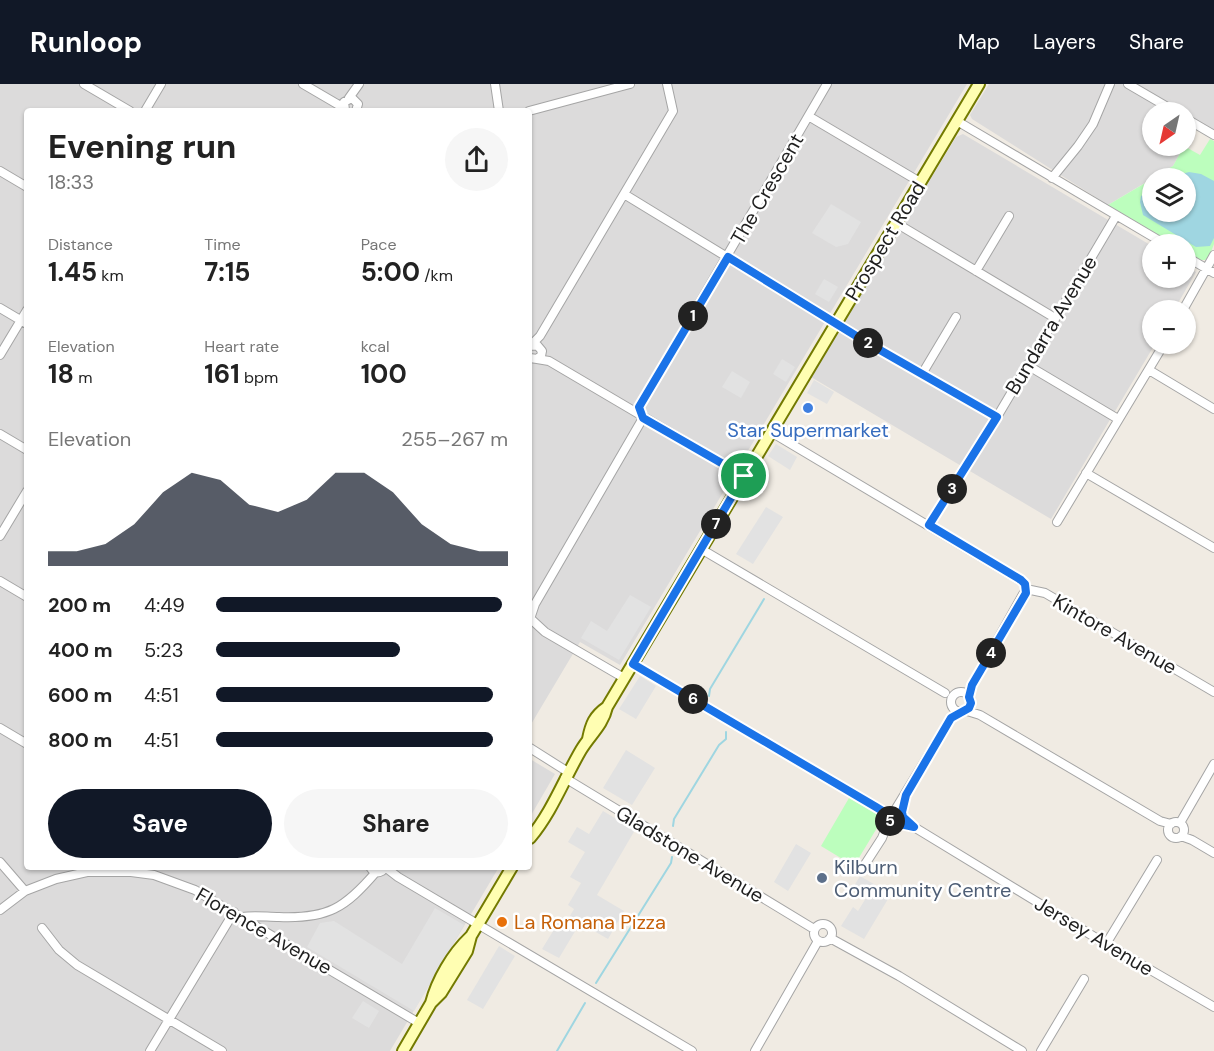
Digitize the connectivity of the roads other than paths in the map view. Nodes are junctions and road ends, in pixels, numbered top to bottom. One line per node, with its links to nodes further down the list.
1 (84, 84): 14 (street)
2 (161, 84): 15 (street)
3 (303, 84): 13 (street)
4 (495, 84): 17 (street)
5 (630, 84): 18 (street)
6 (667, 84): 29 (street)
7 (827, 84): 19 (street, The Crescent)
8 (979, 84): 20 (main road, Prospect Road)
9 (1110, 84): 26 (street)
10 (1128, 84): 12 (street)
11 (358, 85): 13 (street); 16 (street)
12 (1159, 102)
13 (346, 104): 16 (street)
14 (125, 108)
15 (147, 108)
16 (358, 108)
17 (499, 108)
18 (532, 110)
19 (810, 117): 27 (street); 35 (street, The Crescent)
20 (957, 121): 26 (street); 27 (main road, Prospect Road)
21 (1196, 125): 22 (street)
22 (1203, 129): 23 (street); 24 (street)
23 (1214, 135)
24 (1197, 139)
25 (0, 171): 28 (street)
26 (1052, 178): 31 (street)
27 (920, 182): 32 (main road, Prospect Road)
28 (24, 185)
29 (624, 194): 35 (street); 45 (street)
30 (1009, 216): 37 (street)
31 (1116, 216): 33 (street); 42 (street, Bundarra Avenue)
32 (896, 223): 37 (street); 44 (main road, Prospect Road)
33 (1148, 234)
34 (1214, 255): 38 (street)
35 (728, 257): 44 (street); 58 (street, The Crescent)
36 (1196, 263): 38 (street)
37 (976, 271): 42 (street)
38 (1210, 271): 39 (street)
39 (1190, 300)
40 (0, 308): 43 (street)
41 (956, 317): 55 (street)
42 (1055, 318): 53 (street, Bundarra Avenue)
43 (24, 322): 50 (street)
44 (836, 323): 55 (street); 60 (main road, Prospect Road)
45 (540, 336): 46 (street); 48 (street)
46 (532, 344)
47 (532, 346): 48 (street)
48 (542, 349): 51 (street); 52 (street)
49 (1158, 354): 54 (street)
50 (0, 355)
51 (532, 361): 52 (street)
52 (549, 361): 58 (street)
53 (1027, 365): 57 (street, Bundarra Avenue); 59 (street)
54 (1149, 370): 56 (street); 59 (street)
55 (922, 374): 57 (street)
56 (1214, 409)
57 (997, 417): 67 (street, Bundarra Avenue)
58 (643, 418): 64 (street); 74 (street)
59 (1118, 419): 63 (street)
60 (771, 432): 64 (main road, Prospect Road); 67 (street, Kintore Avenue)
61 (0, 434): 62 (street)
62 (24, 448)
63 (1086, 473): 66 (street); 69 (street)
64 (744, 476): 70 (main road, Prospect Road)
65 (24, 496): 68 (street)
66 (1057, 522)
67 (929, 525): 72 (street, Kintore Avenue)
68 (0, 536)
69 (1214, 548)
70 (701, 549): 76 (main road, Prospect Road); 79 (street)
71 (0, 581): 73 (street)
72 (1026, 589): 78 (street, Kintore Avenue); 79 (street)
73 (24, 595)
74 (532, 614)
75 (532, 617): 77 (street)
76 (633, 664): 77 (main road, Prospect Road); 85 (street, Jersey Avenue)
77 (624, 678): 84 (main road, Prospect Road)
78 (1214, 692)
79 (961, 702): 85 (street); 86 (street)
80 (1, 730): 81 (street)
81 (24, 742)
82 (532, 749): 84 (street, Gladstone Avenue)
83 (1214, 764): 86 (street)
84 (567, 775): 87 (main road, Prospect Road); 103 (street, Gladstone Avenue)
85 (896, 817): 91 (street); 106 (street, Jersey Avenue)
86 (1177, 829): 88 (street)
87 (532, 835)
88 (1214, 853)
89 (1157, 860): 106 (street)
90 (0, 862): 97 (street)
91 (862, 868)
92 (116, 870): 97 (street, Florence Avenue)
93 (135, 870): 99 (street, Florence Avenue)
94 (377, 870): 100 (street)
95 (380, 870): 101 (street)
96 (510, 870): 101 (main road)
97 (25, 891): 98 (street, Florence Avenue)
98 (0, 910)
99 (234, 912): 100 (street, Florence Avenue); 109 (street)
100 (242, 917): 110 (street, Florence Avenue)
101 (478, 925): 110 (main road); 114 (street)
102 (42, 928): 109 (street)
103 (814, 929): 104 (street); 105 (street)
104 (830, 938): 105 (street); 116 (street)
105 (818, 941): 115 (street)
106 (1106, 944): 108 (street, Jersey Avenue)
107 (1084, 979): 117 (street)
108 (1214, 1006)
109 (169, 1019): 111 (street); 112 (street)
110 (419, 1023): 113 (main road)
111 (150, 1051)
112 (222, 1051)
113 (403, 1051)
114 (692, 1051)
115 (755, 1051)
116 (1022, 1051)
117 (1041, 1051)

